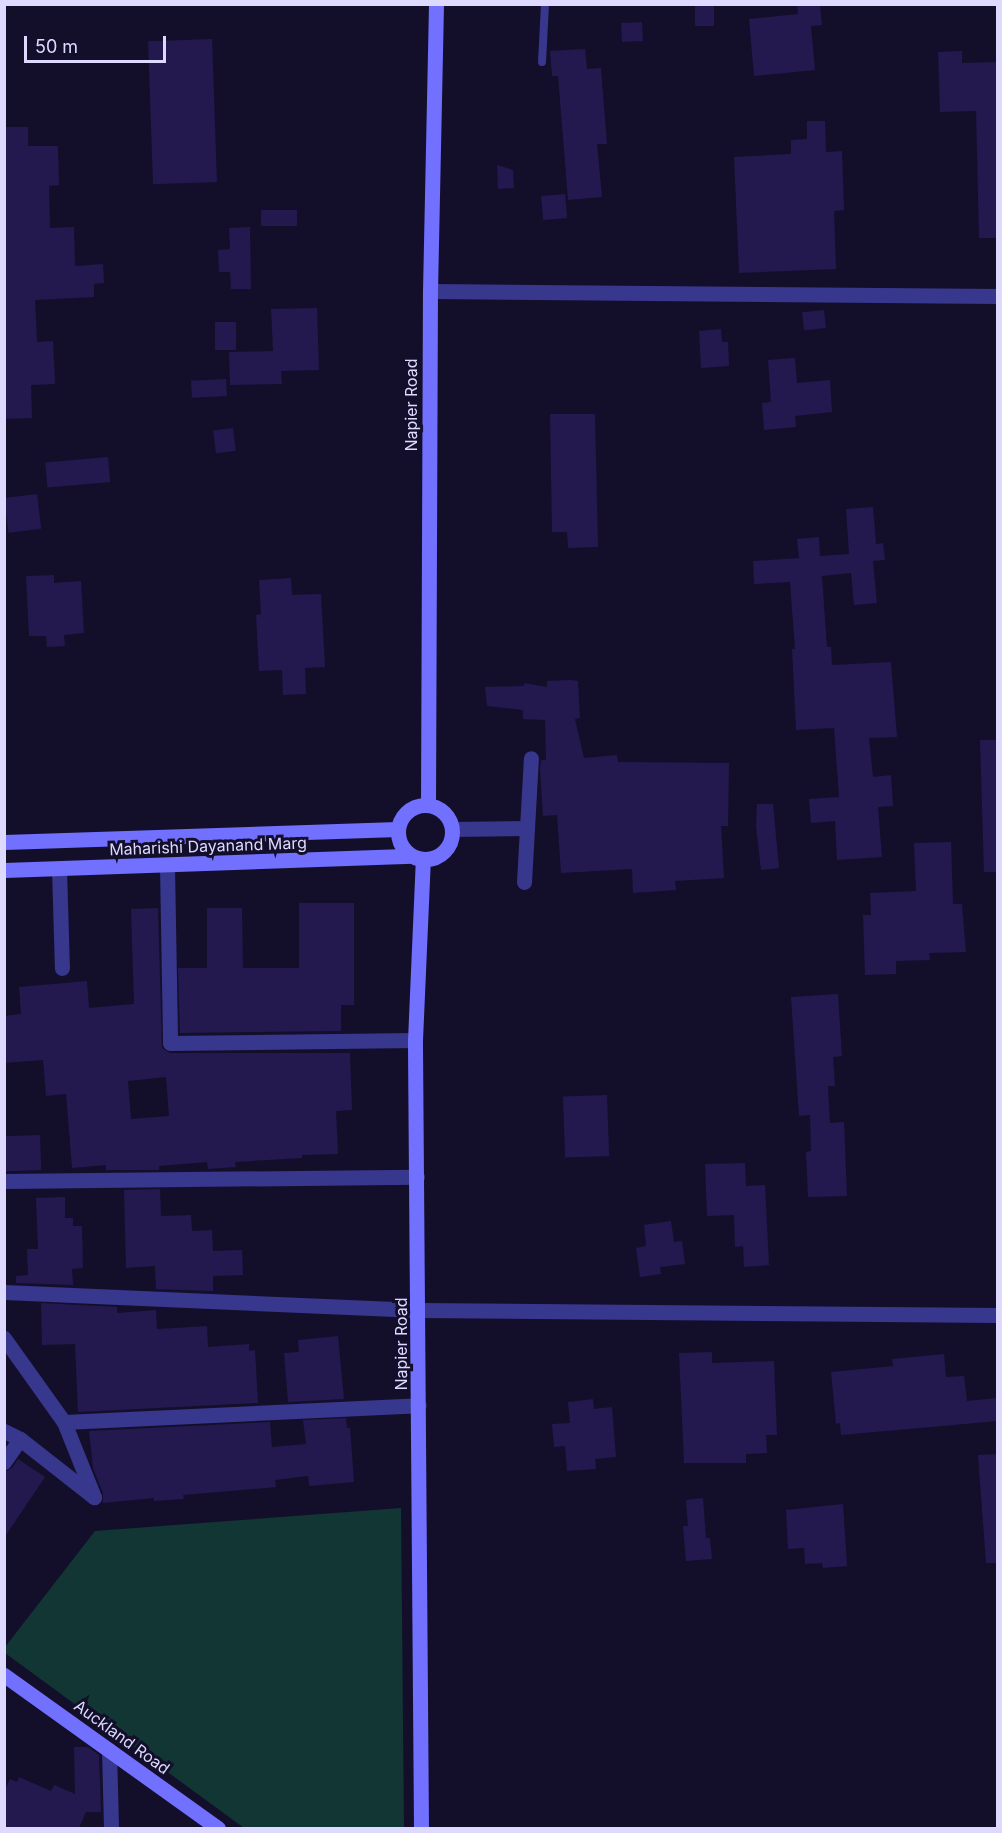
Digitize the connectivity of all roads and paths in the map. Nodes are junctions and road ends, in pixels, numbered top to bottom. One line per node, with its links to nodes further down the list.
1 (436, 4): 4 (street, Napier Road)
2 (545, 4): 3 (lane)
3 (542, 62)
4 (430, 291): 5 (street); 7 (street, Napier Road)
5 (998, 296)
6 (531, 758): 8 (street)
7 (428, 805): 9 (street); 10 (street)
8 (527, 828): 10 (street); 16 (street)
9 (398, 829): 11 (street, Maharishi Dayanand Marg); 12 (street)
10 (452, 829): 12 (street)
11 (4, 842)
12 (417, 857): 13 (street, Maharishi Dayanand Marg); 18 (street, Napier Road)
13 (167, 866): 14 (street, Maharishi Dayanand Marg); 18 (street)
14 (59, 869): 15 (street, Maharishi Dayanand Marg); 17 (street)
15 (4, 870)
16 (524, 882)
17 (62, 968)
18 (415, 1040): 19 (street, Napier Road)
19 (417, 1177): 20 (street); 22 (street, Napier Road)
20 (4, 1181)
21 (4, 1292): 22 (street)
22 (419, 1310): 23 (street); 25 (street, Napier Road)
23 (998, 1315)
24 (4, 1338): 26 (street)
25 (419, 1405): 26 (street); 34 (street, Napier Road)
26 (64, 1422): 28 (street)
27 (4, 1431): 28 (street)
28 (20, 1439): 29 (street)
29 (4, 1462)
30 (4, 1675): 31 (street, Auckland Road)
31 (109, 1750): 32 (street); 33 (street, Auckland Road)
32 (111, 1828)
33 (218, 1828)
34 (421, 1828)

